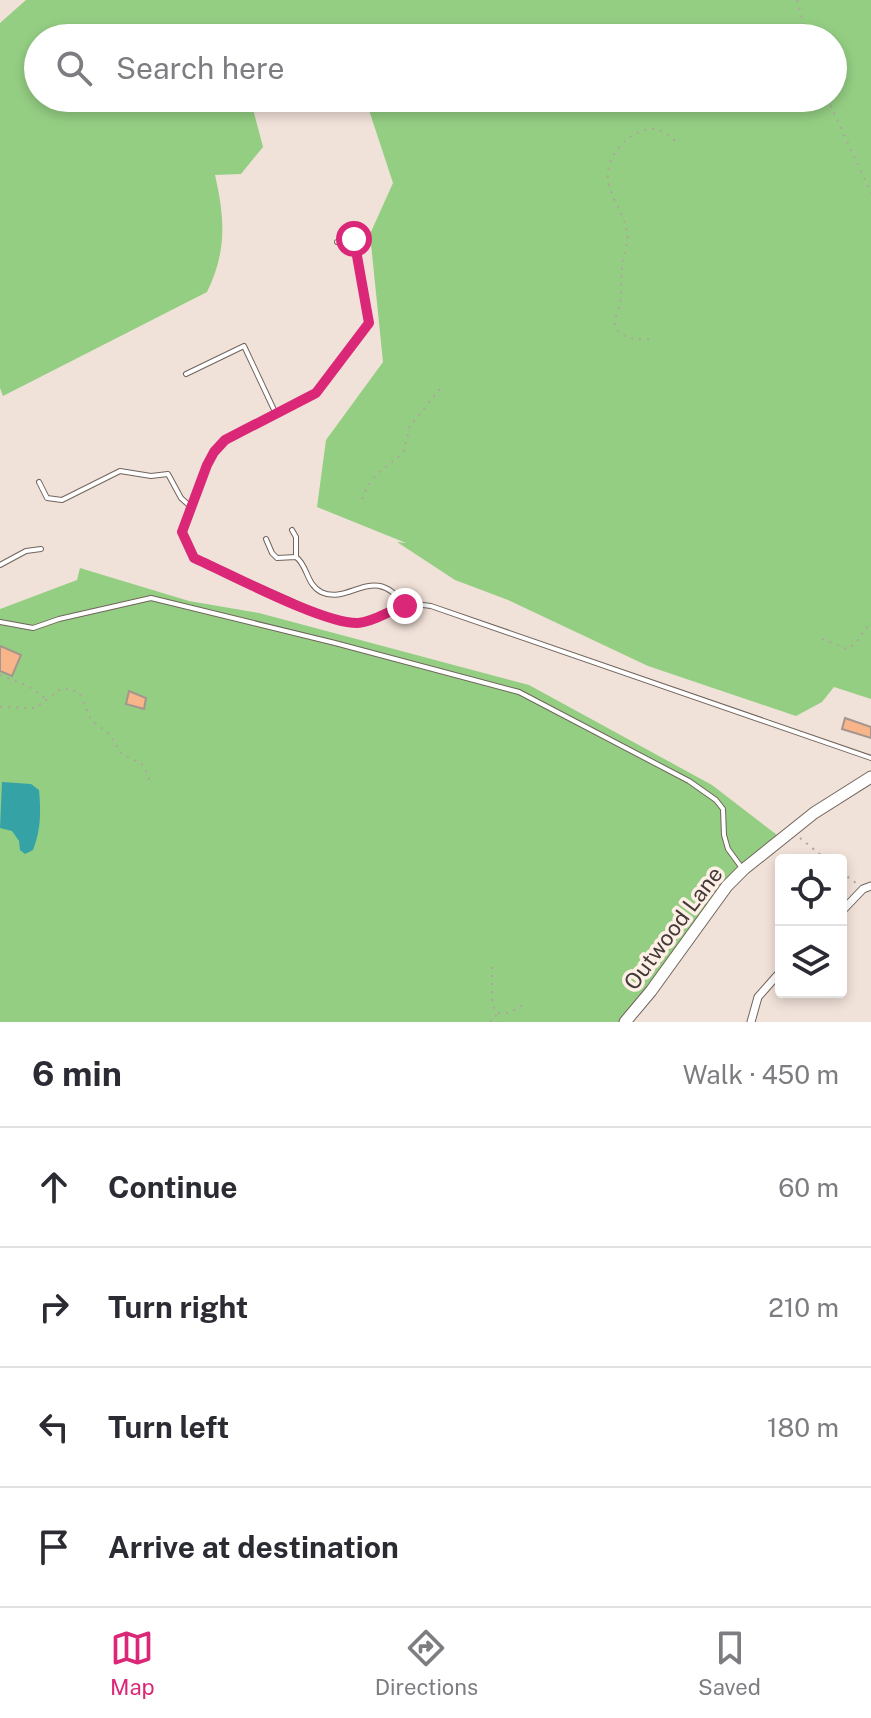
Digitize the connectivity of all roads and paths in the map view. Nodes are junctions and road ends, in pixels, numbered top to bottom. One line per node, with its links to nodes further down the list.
1 (797, 0): 2 (path)
2 (803, 24)
3 (833, 112): 5 (path)
4 (678, 143): 7 (path)
5 (871, 193)
6 (337, 242): 10 (lane)
7 (649, 339)
8 (186, 374): 10 (lane)
9 (441, 388): 12 (path)
10 (276, 414): 13 (lane)
11 (39, 482): 13 (lane)
12 (362, 499)
13 (191, 507): 19 (lane)
14 (292, 530): 17 (lane)
15 (266, 539): 17 (lane)
16 (41, 549): 18 (lane)
17 (296, 557): 19 (lane)
18 (0, 565)
19 (405, 606): 26 (lane)
20 (871, 621): 22 (path)
21 (0, 622): 31 (lane)
22 (822, 639)
23 (0, 675): 24 (path)
24 (47, 699): 25 (path); 28 (path)
25 (0, 707)
26 (871, 758)
27 (871, 777): 29 (main road, Outwood Lane)
28 (150, 781)
29 (791, 831): 30 (path); 31 (main road, Outwood Lane)
30 (820, 854)
31 (744, 869): 40 (main road, Outwood Lane)
32 (847, 876): 33 (path)
33 (867, 888): 34 (street)
34 (847, 906)
35 (492, 967): 38 (path)
36 (775, 978): 41 (street)
37 (522, 1005): 38 (path)
38 (496, 1013): 39 (path)
39 (490, 1022)
40 (625, 1022)
41 (751, 1022)

